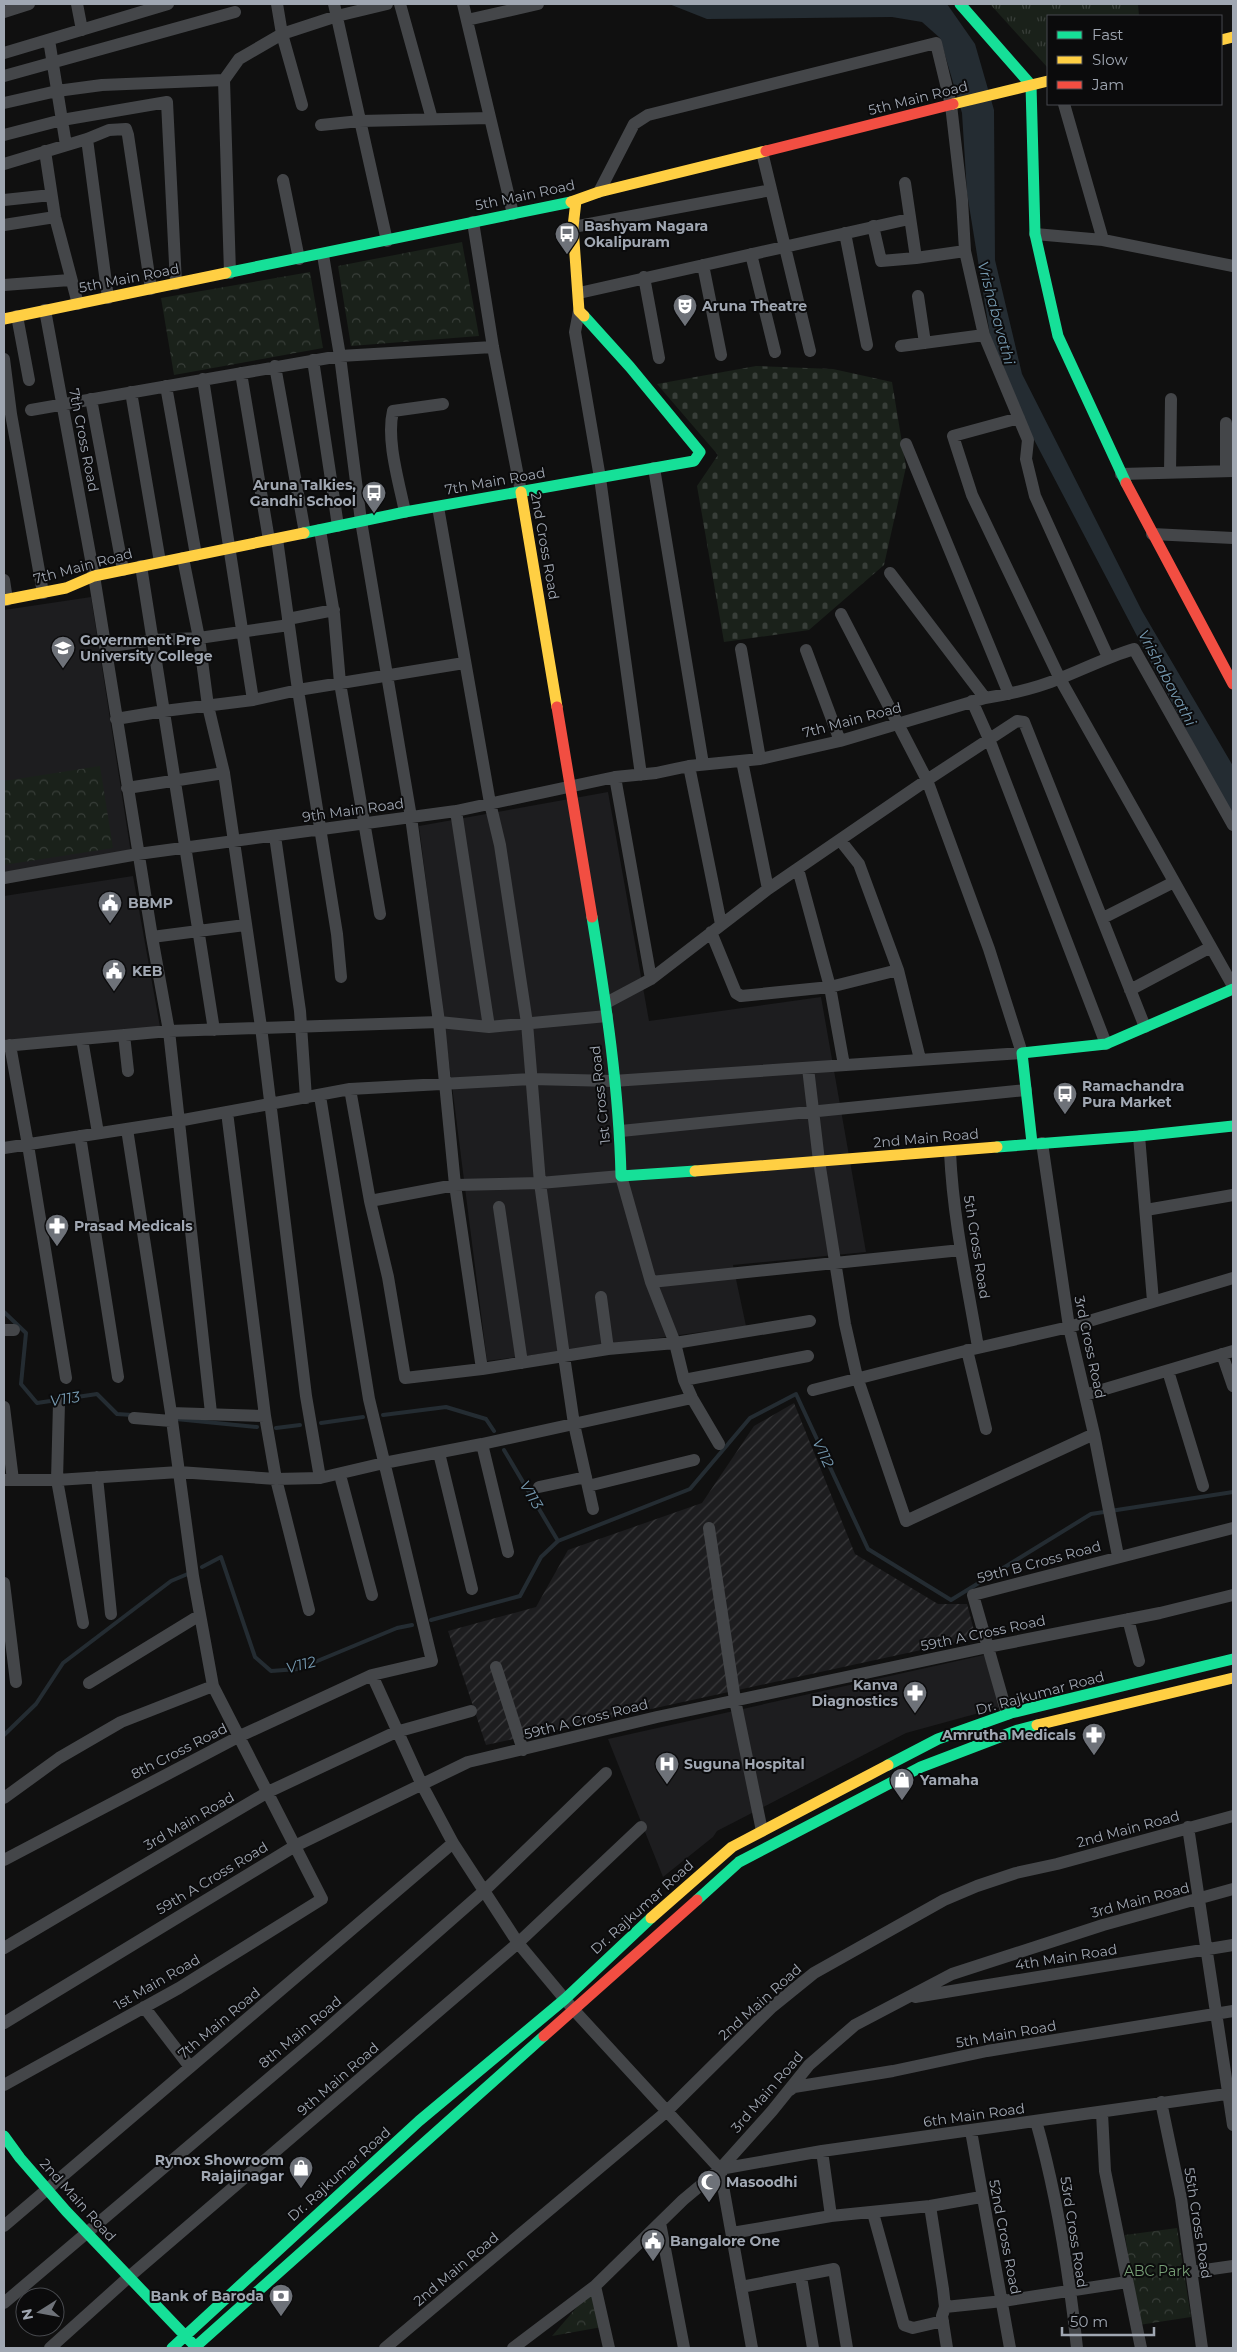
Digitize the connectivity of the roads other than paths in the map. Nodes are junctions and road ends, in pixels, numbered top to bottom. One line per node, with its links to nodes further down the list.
1 (28, 4): 11 (street)
2 (77, 4): 14 (street)
3 (168, 4): 14 (street)
4 (277, 4): 15 (street)
5 (387, 4): 10 (street)
6 (400, 4): 29 (street)
7 (463, 4): 13 (street)
8 (538, 4): 13 (street)
9 (960, 4): 22 (street)
10 (335, 10): 15 (street); 31 (street)
11 (4, 12)
12 (235, 12): 18 (street)
13 (467, 20): 28 (street)
14 (82, 30): 16 (street)
15 (282, 34): 20 (street); 25 (street)
16 (49, 40): 17 (street); 18 (street)
17 (4, 53)
18 (54, 63): 19 (street); 23 (street)
19 (4, 76)
20 (224, 80): 23 (street); 65 (street)
21 (1047, 81): 22 (street, 5th Main Road)
22 (1031, 85): 26 (street, 5th Main Road); 54 (street)
23 (57, 91): 24 (street); 30 (street)
24 (4, 103)
25 (302, 105)
26 (951, 105): 37 (street, 5th Main Road); 42 (street); 58 (street)
27 (1064, 105): 55 (street)
28 (490, 118): 29 (street); 46 (street)
29 (432, 119): 31 (street)
30 (62, 120): 33 (street); 35 (street); 69 (street)
31 (360, 121): 32 (street); 56 (street)
32 (321, 125)
33 (4, 135)
34 (87, 139): 35 (street); 70 (street); 73 (street)
35 (66, 145): 36 (street)
36 (45, 151): 38 (street); 43 (street)
37 (762, 152): 41 (street); 42 (street, 5th Main Road)
38 (4, 164)
39 (283, 180): 62 (street)
40 (905, 183): 48 (street)
41 (771, 190): 52 (street); 57 (street)
42 (599, 192): 45 (street, 5th Main Road)
43 (51, 195): 44 (street); 47 (street)
44 (4, 200)
45 (576, 201): 46 (street, 5th Main Road); 52 (street)
46 (514, 214): 49 (street, 5th Main Road)
47 (55, 217): 50 (street); 67 (street)
48 (909, 219): 51 (street); 61 (street)
49 (473, 222): 56 (street, 5th Main Road); 83 (street, 2nd Cross Road)
50 (4, 225)
51 (873, 226): 53 (street); 61 (street)
52 (573, 227): 71 (street)
53 (845, 233): 57 (street); 81 (street)
54 (1035, 234): 55 (street); 108 (street)
55 (1103, 240): 64 (street)
56 (387, 241): 59 (street, 5th Main Road)
57 (785, 246): 60 (street); 84 (street)
58 (965, 251): 61 (street); 79 (street)
59 (323, 254): 62 (street, 5th Main Road); 87 (street)
60 (751, 254): 63 (street); 85 (street)
61 (916, 258)
62 (299, 259): 65 (street, 5th Main Road)
63 (703, 265): 66 (street); 86 (street)
64 (1233, 266)
65 (230, 273): 69 (street, 5th Main Road)
66 (644, 278): 71 (street); 88 (street)
67 (70, 280): 68 (street); 74 (street)
68 (4, 284)
69 (176, 284): 70 (street, 5th Main Road)
70 (151, 289): 73 (street, 5th Main Road)
71 (578, 293): 76 (street)
72 (918, 296): 80 (street)
73 (108, 298): 74 (street, 5th Main Road)
74 (78, 304): 75 (street, 5th Main Road)
75 (45, 310): 77 (street, 5th Main Road); 99 (street, 7th Cross Road)
76 (579, 311): 105 (street, 7th Main Road); 109 (street)
77 (17, 316): 78 (street, 5th Main Road); 94 (street)
78 (4, 319)
79 (984, 335): 80 (street); 102 (street)
80 (925, 343): 82 (street)
81 (867, 345)
82 (902, 346)
83 (493, 347): 87 (street); 110 (street, 2nd Cross Road)
84 (810, 351)
85 (774, 352)
86 (721, 355)
87 (340, 356): 90 (street); 113 (street)
88 (659, 358)
89 (4, 359): 129 (street)
90 (313, 360): 91 (street); 114 (street)
91 (275, 366): 92 (street); 116 (street)
92 (242, 373): 93 (street); 119 (street)
93 (202, 379): 95 (street); 120 (street)
94 (29, 380)
95 (166, 386): 96 (street); 121 (street)
96 (131, 392): 97 (street); 123 (street)
97 (91, 399): 99 (street); 125 (street)
98 (1171, 399): 107 (street)
99 (62, 404): 101 (street); 127 (street, 7th Cross Road)
100 (442, 404): 112 (street)
101 (31, 410)
102 (1019, 418): 140 (street); 143 (street)
103 (1226, 423): 106 (street)
104 (906, 444): 147 (street)
105 (654, 468): 109 (street, 7th Main Road); 159 (street)
106 (1230, 471): 107 (street)
107 (1170, 473): 108 (street)
108 (1121, 474): 117 (street)
109 (600, 478): 110 (street, 7th Main Road); 162 (street)
110 (521, 492): 111 (street, 7th Main Road); 166 (street, 2nd Cross Road)
111 (438, 507): 112 (street, 7th Main Road); 141 (street)
112 (404, 512): 113 (street, 7th Main Road)
113 (362, 521): 114 (street, 7th Main Road); 142 (street)
114 (338, 526): 115 (street, 7th Main Road)
115 (320, 530): 116 (street, 7th Main Road); 131 (street)
116 (305, 533): 119 (street, 7th Main Road)
117 (1152, 534): 118 (street); 144 (street)
118 (1233, 538)
119 (273, 539): 120 (street, 7th Main Road); 133 (street)
120 (230, 548): 121 (street, 7th Main Road); 134 (street)
121 (196, 555): 122 (street, 7th Main Road)
122 (183, 558): 123 (street, 7th Main Road); 135 (street)
123 (160, 562): 124 (street, 7th Main Road)
124 (141, 566): 125 (street, 7th Main Road); 136 (street)
125 (124, 570): 127 (street, 7th Main Road)
126 (890, 573): 148 (street)
127 (94, 576): 129 (street, 7th Main Road); 137 (street, 7th Cross Road)
128 (4, 580): 130 (street)
129 (43, 593): 130 (street, 7th Main Road)
130 (5, 600)
131 (334, 610): 133 (street); 145 (street)
132 (841, 614): 154 (street)
133 (288, 622): 134 (street); 146 (street)
134 (242, 632): 135 (street); 149 (street)
135 (198, 638): 136 (street); 151 (street)
136 (153, 640): 137 (street); 152 (street)
137 (105, 647): 153 (street, 7th Cross Road)
138 (741, 649): 157 (street)
139 (806, 650): 156 (street)
140 (1108, 656): 143 (street, 7th Main Road); 172 (street, 7th Main Road)
141 (464, 663): 142 (street); 168 (street)
142 (387, 675): 145 (street); 170 (street)
143 (1060, 679): 147 (street, 7th Main Road); 181 (street)
144 (1232, 679)
145 (340, 683): 146 (street); 171 (street)
146 (298, 690): 149 (street); 173 (street)
147 (1009, 694): 148 (street, 7th Main Road)
148 (985, 698): 150 (street, 7th Main Road)
149 (253, 700): 151 (street)
150 (972, 702): 154 (street, 7th Main Road); 155 (street)
151 (208, 706): 152 (street); 161 (street)
152 (164, 711): 153 (street); 165 (street)
153 (116, 719): 167 (street, 7th Cross Road)
154 (898, 723): 156 (street, 7th Main Road); 164 (street)
155 (989, 739): 164 (street); 184 (street); 209 (street)
156 (840, 741): 157 (street, 7th Main Road)
157 (760, 759): 158 (street, 7th Main Road)
158 (742, 762): 159 (street, 7th Main Road); 182 (street)
159 (703, 764): 160 (street, 7th Main Road)
160 (689, 766): 162 (street, 7th Main Road); 185 (street)
161 (224, 773): 165 (street); 176 (street)
162 (642, 775): 163 (street, 7th Main Road)
163 (615, 777): 166 (street, 7th Main Road); 193 (street)
164 (927, 780): 175 (street); 211 (street)
165 (174, 781): 167 (street); 177 (street)
166 (570, 787): 168 (street, 9th Main Road); 197 (street, 1st Cross Road)
167 (127, 788): 178 (street, 7th Cross Road)
168 (490, 803): 169 (street, 9th Main Road); 200 (street)
169 (456, 811): 170 (street, 9th Main Road); 202 (street)
170 (411, 817): 171 (street, 9th Main Road); 199 (street)
171 (365, 823): 173 (street, 9th Main Road); 183 (street)
172 (1233, 825)
173 (320, 830): 174 (street, 9th Main Road); 192 (street)
174 (275, 836): 176 (street, 9th Main Road); 201 (street)
175 (840, 840): 179 (street); 191 (street)
176 (233, 841): 177 (street, 9th Main Road); 186 (street)
177 (185, 848): 178 (street, 9th Main Road); 187 (street)
178 (138, 854): 180 (street, 9th Main Road); 189 (street, 7th Cross Road)
179 (798, 869): 182 (street); 194 (street)
180 (4, 878)
181 (1174, 882): 184 (street); 190 (street)
182 (768, 889): 185 (street)
183 (380, 914)
184 (1103, 918): 196 (street)
185 (721, 924): 188 (street)
186 (245, 925): 187 (street); 203 (street)
187 (198, 932): 189 (street); 205 (street)
188 (711, 932): 193 (street); 194 (street)
189 (152, 937): 206 (street, 7th Cross Road)
190 (1211, 947): 195 (street); 196 (street)
191 (898, 970): 194 (street); 212 (street)
192 (341, 977)
193 (652, 978): 197 (street)
194 (830, 988): 213 (street)
195 (1233, 988): 204 (street)
196 (1130, 990): 204 (street)
197 (606, 1003): 198 (street, 1st Cross Road)
198 (607, 1016): 200 (street); 217 (street, 1st Cross Road)
199 (440, 1022): 201 (street); 202 (street); 218 (street)
200 (527, 1024): 202 (street); 216 (street)
201 (301, 1026): 203 (street); 222 (street)
202 (489, 1027)
203 (261, 1028): 205 (street); 223 (street)
204 (1145, 1028): 209 (street)
205 (214, 1030): 206 (street)
206 (170, 1031): 207 (street); 226 (street, 7th Cross Road)
207 (124, 1035): 208 (street); 215 (street)
208 (82, 1039): 210 (street); 230 (street)
209 (1106, 1044): 211 (street)
210 (7, 1046): 234 (street)
211 (1022, 1053): 212 (street); 220 (street)
212 (920, 1059): 213 (street)
213 (844, 1066): 214 (street)
214 (808, 1068): 217 (street); 225 (street)
215 (128, 1071)
216 (532, 1080): 217 (street); 218 (street); 239 (street)
217 (613, 1081): 229 (street, 1st Cross Road)
218 (447, 1084): 219 (street); 240 (street)
219 (350, 1089): 221 (street); 242 (street)
220 (1026, 1090): 225 (street); 233 (street)
221 (320, 1096): 222 (street); 283 (street)
222 (306, 1098): 223 (street)
223 (270, 1105): 224 (street); 287 (street)
224 (227, 1112): 226 (street); 273 (street)
225 (812, 1112): 229 (street); 237 (street)
226 (178, 1121): 228 (street); 272 (street, 7th Cross Road)
227 (1233, 1126): 232 (street, 2nd Main Road)
228 (127, 1129): 230 (street); 274 (street)
229 (621, 1131): 238 (street, 1st Cross Road)
230 (98, 1133): 231 (street)
231 (80, 1136): 234 (street); 262 (street)
232 (1139, 1136): 233 (street, 2nd Main Road); 244 (street)
233 (1037, 1143): 236 (street, 2nd Main Road); 252 (street, 3rd Cross Road)
234 (28, 1145): 235 (street); 264 (street)
235 (4, 1148)
236 (950, 1152): 237 (street, 2nd Main Road); 245 (street, 5th Cross Road)
237 (819, 1161): 238 (street, 2nd Main Road); 246 (street)
238 (621, 1176): 239 (street); 248 (street, 1st Cross Road)
239 (540, 1183): 240 (street); 257 (street)
240 (455, 1185): 242 (street); 260 (street)
241 (1233, 1196): 244 (street)
242 (370, 1201): 260 (street)
243 (499, 1207): 259 (street)
244 (1146, 1210): 250 (street)
245 (961, 1250): 246 (street); 255 (street, 5th Cross Road)
246 (835, 1261): 248 (street); 263 (street)
247 (1233, 1278): 250 (street)
248 (650, 1282): 253 (street, 1st Cross Road)
249 (600, 1297): 254 (street)
250 (1153, 1301): 252 (street)
251 (810, 1322): 253 (street)
252 (1069, 1327): 255 (street); 268 (street, 3rd Cross Road)
253 (675, 1343): 254 (street); 265 (street, 1st Cross Road)
254 (608, 1349): 257 (street)
255 (973, 1349): 263 (street); 277 (street, 5th Cross Road)
256 (1228, 1352): 261 (street); 266 (street)
257 (564, 1356): 259 (street); 276 (street)
258 (808, 1356): 265 (street)
259 (522, 1362): 260 (street)
260 (482, 1369)
261 (1168, 1371): 268 (street); 292 (street)
262 (118, 1377)
263 (857, 1377): 267 (street); 278 (street)
264 (66, 1378)
265 (684, 1380): 269 (street, 1st Cross Road)
266 (1233, 1386)
267 (813, 1390)
268 (1085, 1396): 278 (street, 3rd Cross Road)
269 (692, 1398): 276 (street); 280 (street, 1st Cross Road)
270 (58, 1403): 289 (street)
271 (4, 1407): 288 (street)
272 (211, 1413): 273 (street); 274 (street)
273 (265, 1416): 290 (street)
274 (171, 1417): 275 (street); 284 (street)
275 (134, 1418)
276 (574, 1424): 279 (street); 291 (street)
277 (986, 1429)
278 (1094, 1434): 298 (street, 3rd Cross Road)
279 (482, 1444): 281 (street); 297 (street)
280 (719, 1444)
281 (439, 1453): 283 (street); 300 (street)
282 (694, 1460): 291 (street)
283 (384, 1462): 285 (street); 312 (street, 8th Cross Road)
284 (179, 1472): 286 (street); 290 (street); 305 (street)
285 (340, 1475): 287 (street); 301 (street)
286 (97, 1478): 289 (street); 304 (street)
287 (320, 1478): 290 (street)
288 (8, 1480): 289 (street)
289 (57, 1480): 307 (street)
290 (276, 1480): 303 (street)
291 (587, 1481): 293 (street); 294 (street)
292 (1203, 1486)
293 (539, 1487)
294 (594, 1509)
295 (709, 1528): 317 (street)
296 (1233, 1528): 298 (street, 59th B Cross Road)
297 (508, 1552)
298 (1118, 1556): 308 (street, 59th B Cross Road)
299 (4, 1583): 314 (street)
300 (472, 1589)
301 (372, 1595)
302 (1233, 1596): 306 (street, 59th A Cross Road)
303 (309, 1610)
304 (111, 1614)
305 (200, 1615): 315 (street); 316 (street)
306 (1128, 1619): 308 (street, 59th A Cross Road); 310 (street)
307 (83, 1623)
308 (988, 1647): 317 (street, 59th A Cross Road); 319 (street, 59th B Cross Road)
309 (1233, 1659): 319 (street, Dr. Rajkumar Road)
310 (1139, 1661)
311 (496, 1667): 322 (street)
312 (372, 1675): 320 (street); 321 (street, 8th Cross Road)
313 (1233, 1678): 342 (street, Dr. Rajkumar Road)
314 (16, 1682)
315 (89, 1683)
316 (213, 1686): 321 (street); 326 (street)
317 (735, 1700): 322 (street, 59th A Cross Road); 330 (street)
318 (471, 1711): 320 (street, 3rd Main Road)
319 (1007, 1714): 330 (street, Dr. Rajkumar Road)
320 (396, 1732): 324 (street); 325 (street, 3rd Main Road)
321 (240, 1736): 325 (street); 333 (street, 8th Cross Road)
322 (523, 1750): 324 (street, 59th A Cross Road)
323 (606, 1773): 335 (street, 8th Main Road)
324 (422, 1785): 331 (street); 332 (street, 59th A Cross Road)
325 (268, 1792): 332 (street); 339 (street, 3rd Main Road)
326 (4, 1798)
327 (1233, 1816): 329 (street, 2nd Main Road)
328 (641, 1827): 337 (street, 9th Main Road)
329 (1188, 1828): 336 (street); 352 (street, 2nd Main Road)
330 (762, 1831): 342 (street, Dr. Rajkumar Road)
331 (453, 1843): 335 (street); 347 (street, 7th Main Road)
332 (295, 1846): 343 (street, 1st Main Road); 346 (street, 59th A Cross Road)
333 (4, 1860)
334 (1233, 1889): 336 (street, 3rd Main Road)
335 (484, 1891): 337 (street); 367 (street, 8th Main Road)
336 (1200, 1899): 340 (street); 341 (street, 3rd Main Road)
337 (518, 1943): 342 (street); 371 (street, 9th Main Road)
338 (1233, 1945): 340 (street, 4th Main Road)
339 (4, 1948)
340 (1207, 1949): 341 (street, 4th Main Road); 345 (street)
341 (904, 1998): 349 (street, 3rd Main Road)
342 (569, 2004): 352 (street); 381 (street, Dr. Rajkumar Road); 383 (street, Dr. Rajkumar Road)
343 (144, 2007): 347 (street); 348 (street, 1st Main Road)
344 (1233, 2011): 345 (street, 5th Main Road)
345 (1218, 2014): 349 (street, 5th Main Road); 350 (street)
346 (4, 2023)
347 (190, 2067): 360 (street, 7th Main Road)
348 (4, 2086)
349 (787, 2093): 359 (street, 3rd Main Road)
350 (1231, 2094): 351 (street, 6th Main Road); 355 (street)
351 (1161, 2102): 353 (street, 6th Main Road); 370 (street, 55th Cross Road)
352 (666, 2112): 359 (street); 386 (street, 2nd Main Road)
353 (1102, 2113): 354 (street, 6th Main Road); 373 (street)
354 (1036, 2121): 356 (street, 6th Main Road); 376 (street, 53rd Cross Road)
355 (1233, 2125)
356 (970, 2131): 358 (street, 6th Main Road); 361 (street, 52nd Cross Road)
357 (5, 2142): 360 (street, 2nd Main Road)
358 (822, 2151): 359 (street, 6th Main Road); 364 (street)
359 (720, 2168): 365 (street, 3rd Main Road); 368 (street)
360 (47, 2189): 366 (street, 7th Main Road); 367 (street, 2nd Main Road)
361 (982, 2197): 362 (street); 377 (street, 52nd Cross Road)
362 (930, 2206): 363 (street); 379 (street)
363 (872, 2213): 364 (street); 380 (street)
364 (830, 2216): 368 (street)
365 (660, 2223): 374 (street, 3rd Main Road); 389 (street)
366 (4, 2226)
367 (84, 2233): 371 (street, 2nd Main Road); 378 (street, 8th Main Road)
368 (732, 2233): 375 (street)
369 (1233, 2266): 370 (street)
370 (1191, 2272): 397 (street, 55th Cross Road)
371 (130, 2276): 381 (street, 2nd Main Road); 384 (street, 9th Main Road)
372 (800, 2277): 375 (street); 391 (street); 392 (street)
373 (1127, 2282): 376 (street); 396 (street)
374 (595, 2286): 382 (street, 3rd Main Road); 388 (street)
375 (741, 2288): 390 (street)
376 (1069, 2291): 377 (street); 395 (street, 53rd Cross Road)
377 (1003, 2301): 379 (street); 394 (street, 52nd Cross Road)
378 (4, 2304)
379 (945, 2307): 380 (street)
380 (943, 2321): 393 (street)
381 (188, 2333): 383 (street, 2nd Main Road); 385 (street, Dr. Rajkumar Road)
382 (528, 2343): 387 (street, 3rd Main Road)
383 (198, 2347)
384 (50, 2348)
385 (172, 2348)
386 (386, 2348)
387 (513, 2348)
388 (609, 2348)
389 (684, 2348)
390 (752, 2348)
391 (814, 2348)
392 (848, 2348)
393 (947, 2348)
394 (1010, 2348)
395 (1077, 2348)
396 (1141, 2348)
397 (1202, 2348)

